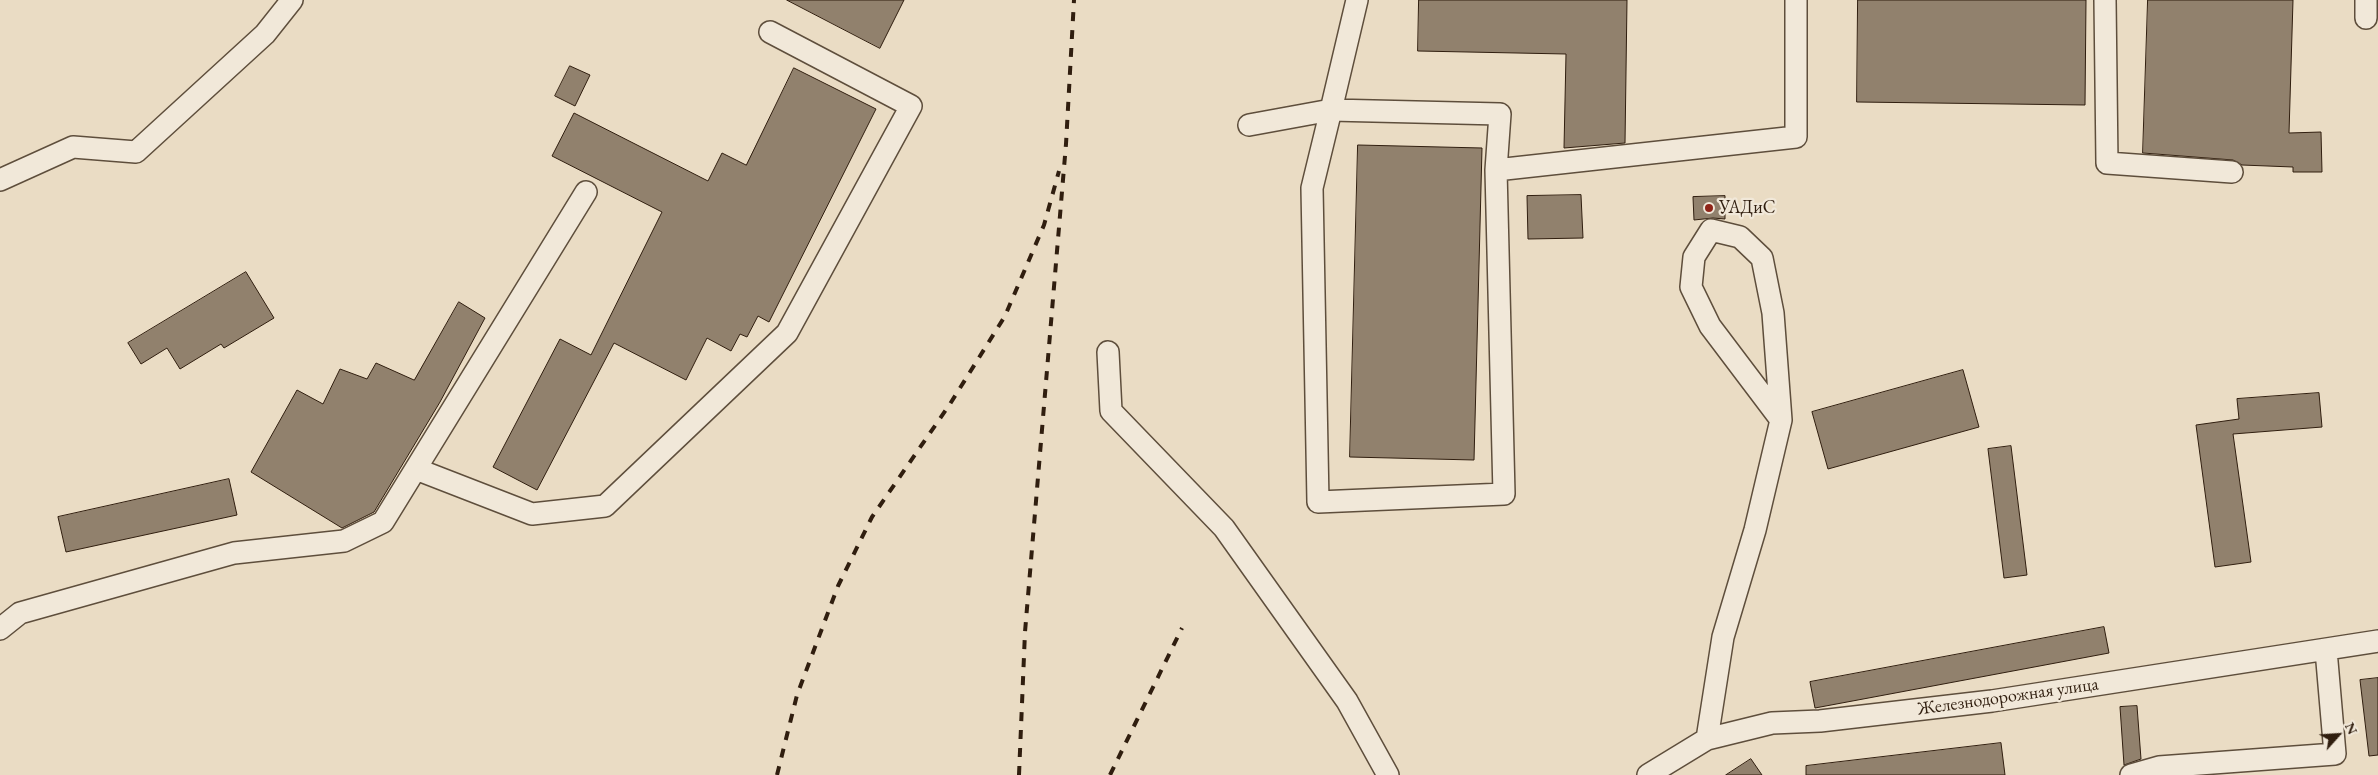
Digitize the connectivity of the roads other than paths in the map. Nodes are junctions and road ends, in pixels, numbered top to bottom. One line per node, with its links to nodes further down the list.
1 (292, 0): 10 (street)
2 (1357, 0): 6 (street)
3 (1796, 0): 8 (street)
4 (2105, 0): 9 (street)
5 (770, 32): 14 (street)
6 (1331, 110): 7 (street); 8 (street); 8 (street)
7 (1249, 125)
8 (1496, 170)
9 (2232, 172)
10 (0, 180)
11 (586, 192): 14 (street)
12 (1108, 352): 19 (street)
13 (1781, 420): 13 (street); 18 (street)
14 (416, 469): 15 (street)
15 (0, 629)
16 (2378, 641): 17 (street, Железнодорожная улица)
17 (2326, 650): 18 (street, Железнодорожная улица); 21 (street)
18 (1707, 739): 20 (street, Железнодорожная улица)
19 (1388, 775)
20 (1648, 775)
21 (2131, 775)

